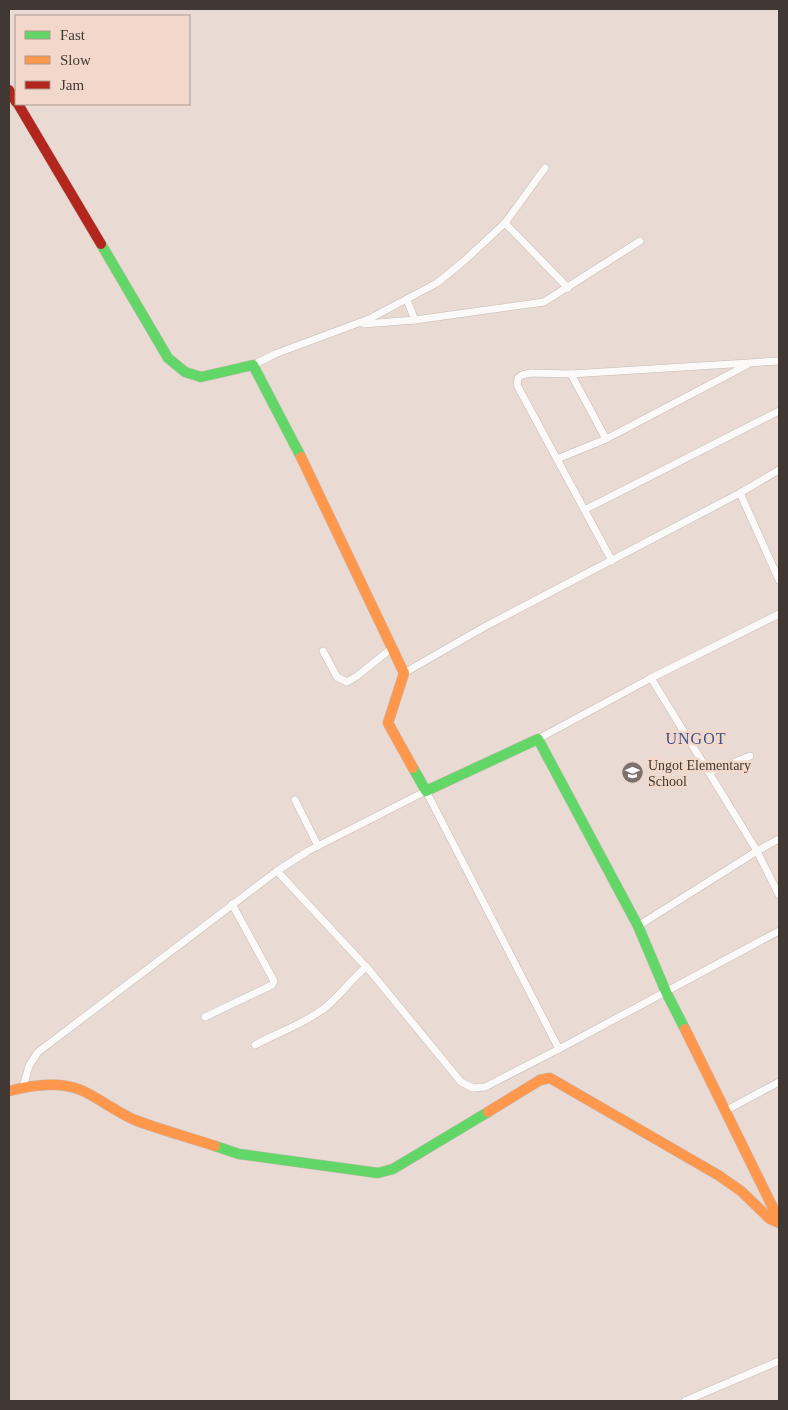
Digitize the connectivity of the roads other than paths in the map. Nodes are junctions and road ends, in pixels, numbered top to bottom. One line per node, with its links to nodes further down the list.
1 (18, 105): 11 (street)
2 (546, 168): 3 (street)
3 (505, 223): 5 (street); 6 (street)
4 (640, 242): 5 (street)
5 (568, 288): 7 (street)
6 (408, 300): 7 (street); 8 (street)
7 (414, 320): 8 (street)
8 (353, 325): 11 (street)
9 (779, 361): 10 (street)
10 (750, 364): 12 (street); 14 (street)
11 (253, 365): 22 (street)
12 (571, 374): 14 (street); 15 (street)
13 (779, 411): 18 (street)
14 (606, 439): 15 (street)
15 (557, 459): 18 (street)
16 (779, 470): 17 (street)
17 (740, 493): 19 (street); 20 (street)
18 (586, 510): 19 (street)
19 (612, 560): 24 (street)
20 (779, 580)
21 (779, 614): 25 (street)
22 (392, 648): 23 (street); 24 (street)
23 (322, 651)
24 (404, 673): 29 (street)
25 (651, 678): 26 (street); 28 (street)
26 (538, 738): 29 (street); 37 (street)
27 (750, 756): 28 (street)
28 (710, 772): 33 (street)
29 (426, 791): 32 (street); 43 (street)
30 (295, 800): 32 (street)
31 (779, 839): 33 (street)
32 (318, 846): 34 (street)
33 (757, 851): 35 (street); 37 (street)
34 (277, 871): 36 (street); 39 (street)
35 (779, 895)
36 (232, 904): 41 (street); 45 (street)
37 (638, 926): 40 (street)
38 (779, 931): 40 (street)
39 (366, 967): 42 (street); 43 (street)
40 (666, 992): 43 (street); 47 (street)
41 (205, 1017)
42 (255, 1045)
43 (559, 1049)
44 (779, 1082): 47 (street)
45 (23, 1087): 46 (street); 48 (street)
46 (9, 1091)
47 (725, 1111): 48 (street)
48 (779, 1222)
49 (779, 1361): 50 (street)
50 (685, 1401)

